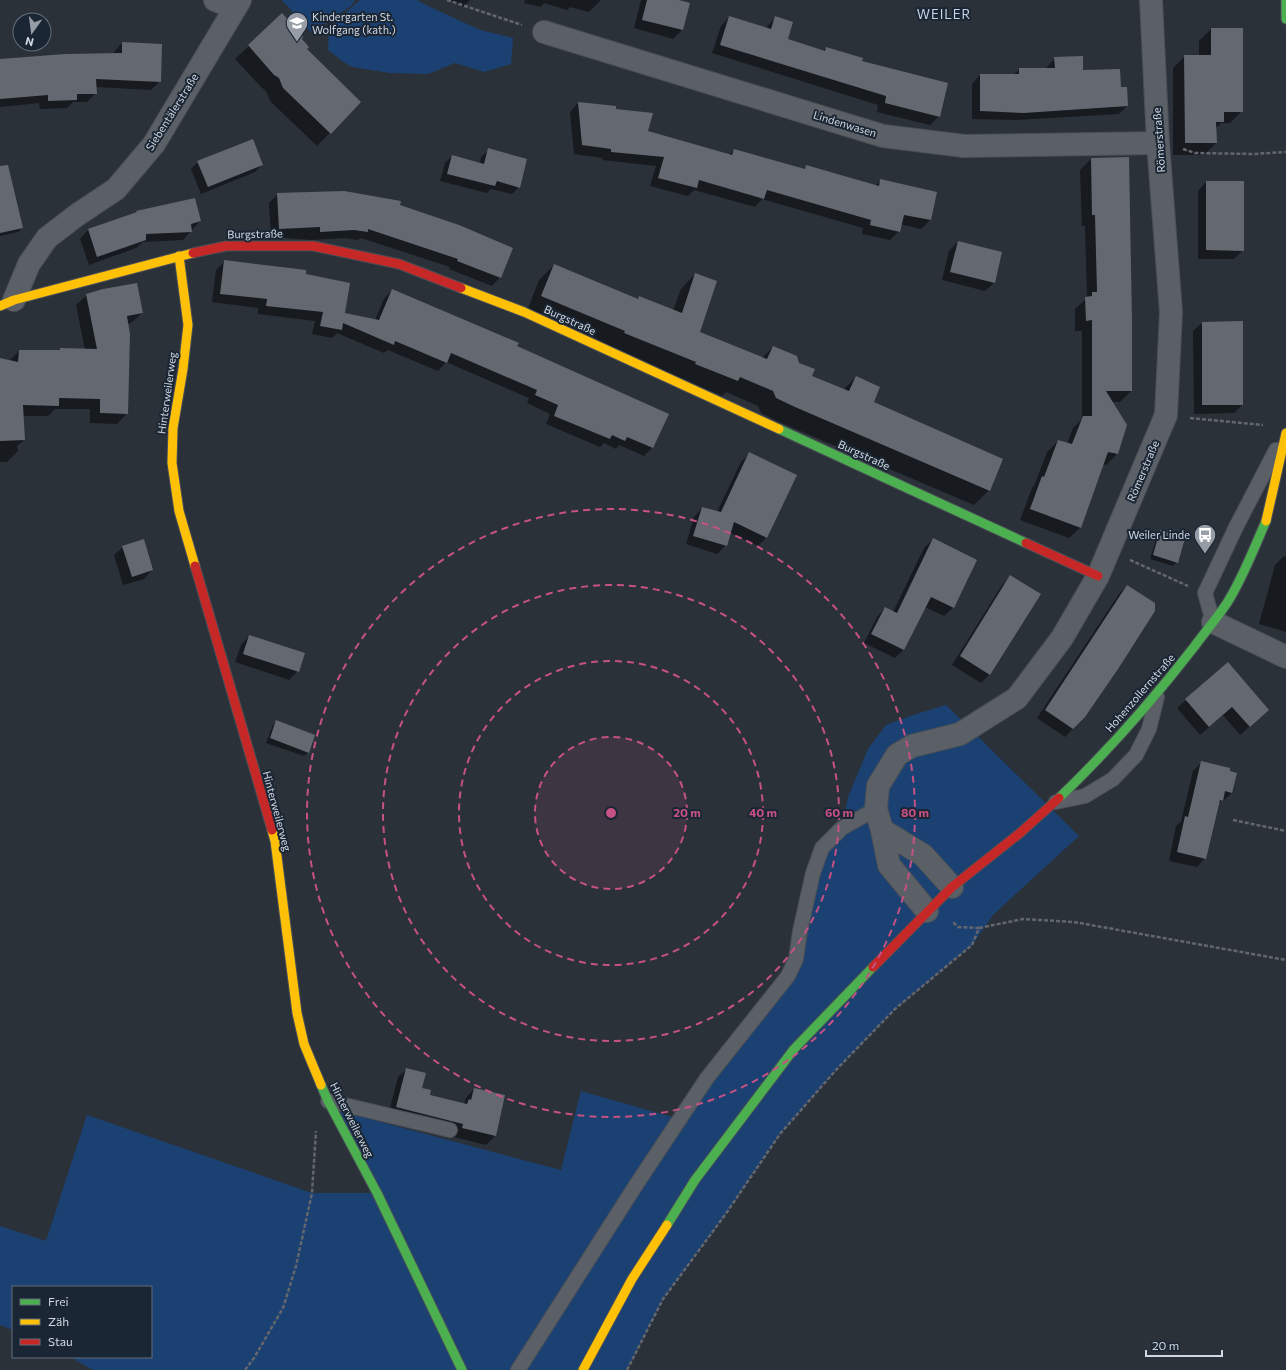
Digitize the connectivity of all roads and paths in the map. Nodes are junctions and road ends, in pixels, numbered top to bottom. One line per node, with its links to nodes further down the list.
1 (215, 0): 5 (street)
2 (447, 0): 7 (path)
3 (1151, 0): 8 (street, Römerstraße)
4 (1286, 0): 6 (street)
5 (238, 4): 11 (street, Siebentälerstraße)
6 (1286, 19)
7 (544, 32): 8 (street, Lindenwasen)
8 (1158, 143): 9 (path); 12 (street, Römerstraße)
9 (1286, 152)
10 (179, 256): 11 (street, Burgstraße); 17 (street, Burgstraße); 30 (street, Hinterweilerweg)
11 (7, 303)
12 (1166, 416): 13 (path); 16 (street, Römerstraße)
13 (1264, 425)
14 (1286, 430): 18 (lane)
15 (1286, 433): 19 (street, Hohenzollernstraße)
16 (1109, 551): 17 (street, Römerstraße); 18 (path)
17 (1098, 576): 23 (street, Römerstraße)
18 (1205, 594): 19 (lane)
19 (1213, 622): 20 (street); 21 (street, Hohenzollernstraße)
20 (1286, 657)
21 (1158, 692): 22 (street, Hohenzollernstraße); 22 (lane)
22 (1054, 803): 26 (street, Hohenzollernstraße)
23 (879, 820): 26 (street); 27 (street, Römerstraße); 35 (lane)
24 (1233, 820): 25 (path)
25 (1286, 831)
26 (952, 887): 27 (street, Hohenzollernstraße)
27 (930, 908): 28 (path); 36 (street, Hohenzollernstraße)
28 (979, 928): 29 (path); 37 (path)
29 (1286, 960)
30 (328, 1101): 32 (lane); 34 (street, Hinterweilerweg)
31 (316, 1126): 33 (path)
32 (450, 1130)
33 (245, 1370)
34 (462, 1370)
35 (518, 1370)
36 (583, 1370)
37 (627, 1370)

